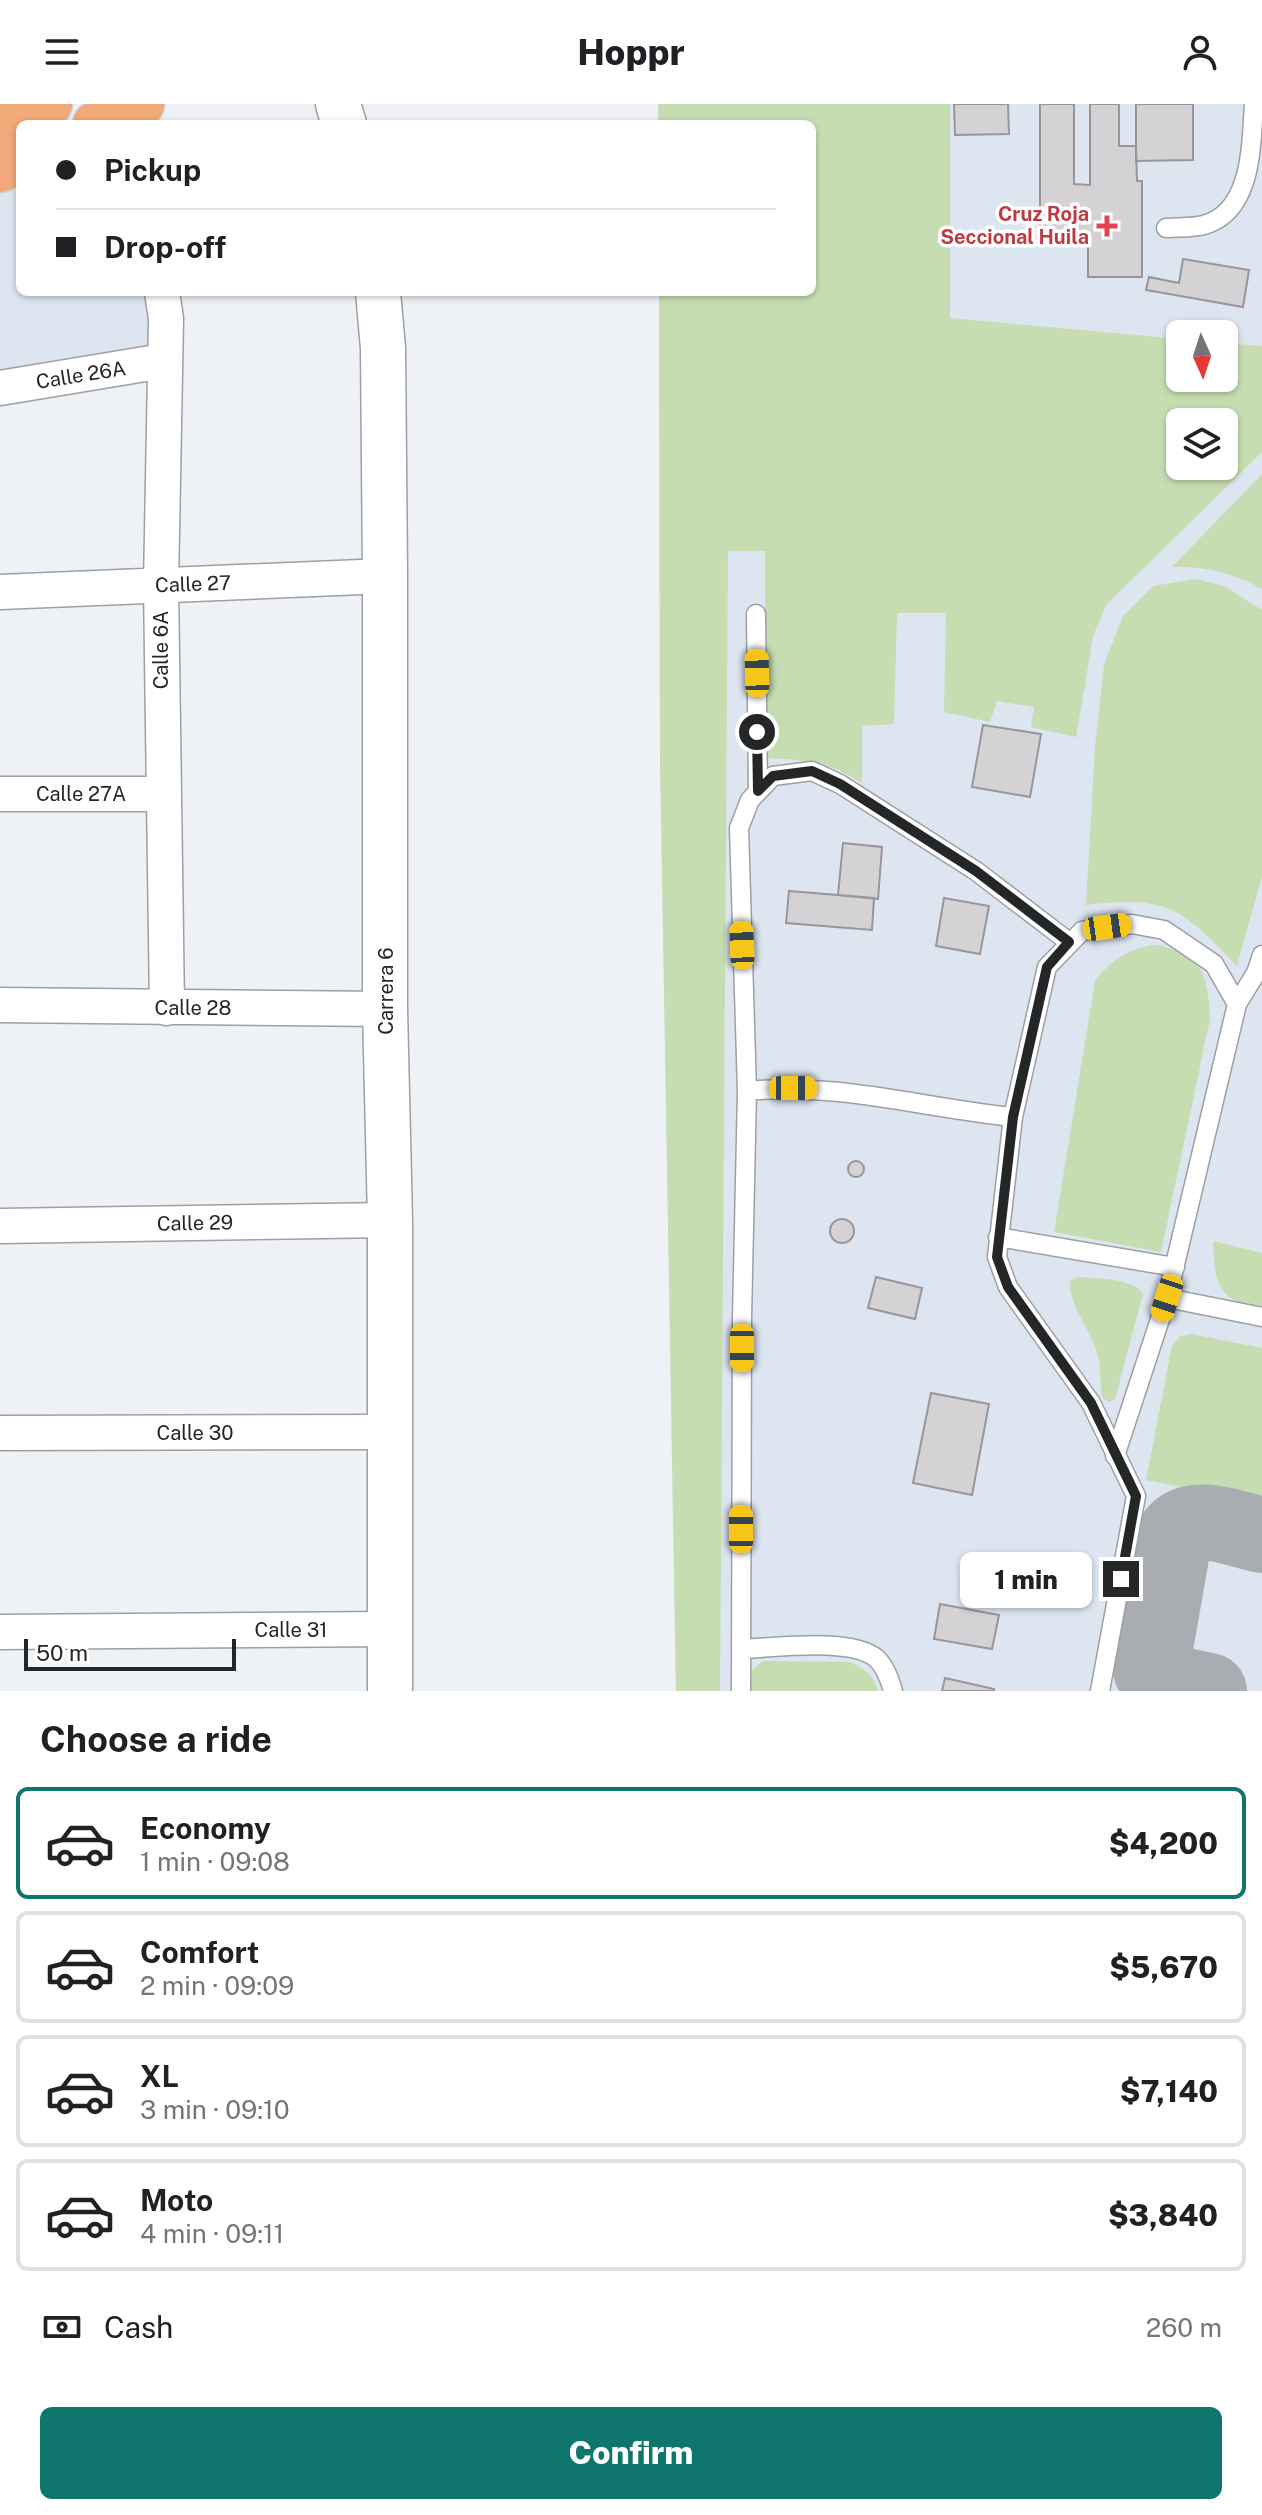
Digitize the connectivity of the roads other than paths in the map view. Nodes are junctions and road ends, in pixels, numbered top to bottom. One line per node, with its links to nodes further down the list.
1 (1254, 104): 4 (lane)
2 (47, 105): 3 (main road)
3 (19, 120)
4 (1166, 228)
5 (163, 296): 7 (street, Calle 6A)
6 (378, 296): 9 (street, Carrera 6)
7 (163, 361): 8 (street, Calle 26A); 10 (street, Calle 6A)
8 (0, 388)
9 (385, 576): 10 (street, Calle 27); 21 (street, Carrera 6)
10 (161, 585): 11 (street, Calle 27); 15 (street, Calle 6A)
11 (0, 592)
12 (756, 614): 13 (lane)
13 (758, 791): 16 (lane); 22 (lane)
14 (0, 794): 15 (street, Calle 27A)
15 (162, 794): 20 (street, Calle 6A)
16 (1069, 942): 18 (lane); 23 (lane)
17 (1262, 955): 18 (lane)
18 (1237, 1004): 27 (lane)
19 (0, 1005): 20 (street, Calle 28)
20 (167, 1008): 21 (street, Calle 28)
21 (385, 1009): 24 (street, Carrera 6)
22 (747, 1091): 23 (lane); 35 (lane)
23 (1013, 1117): 26 (lane)
24 (390, 1220): 25 (street, Calle 29); 30 (street, Carrera 6)
25 (0, 1226)
26 (998, 1237): 27 (lane); 32 (lane)
27 (1175, 1267): 28 (lane)
28 (1167, 1298): 29 (lane); 32 (lane)
29 (1262, 1317)
30 (390, 1432): 31 (street, Calle 30); 33 (street, Carrera 6)
31 (0, 1433)
32 (1115, 1456): 39 (lane)
33 (390, 1629): 34 (street, Calle 31); 36 (street, Carrera 6)
34 (0, 1632)
35 (741, 1649): 37 (lane); 38 (lane)
36 (390, 1691)
37 (741, 1691)
38 (893, 1691)
39 (1100, 1691)

